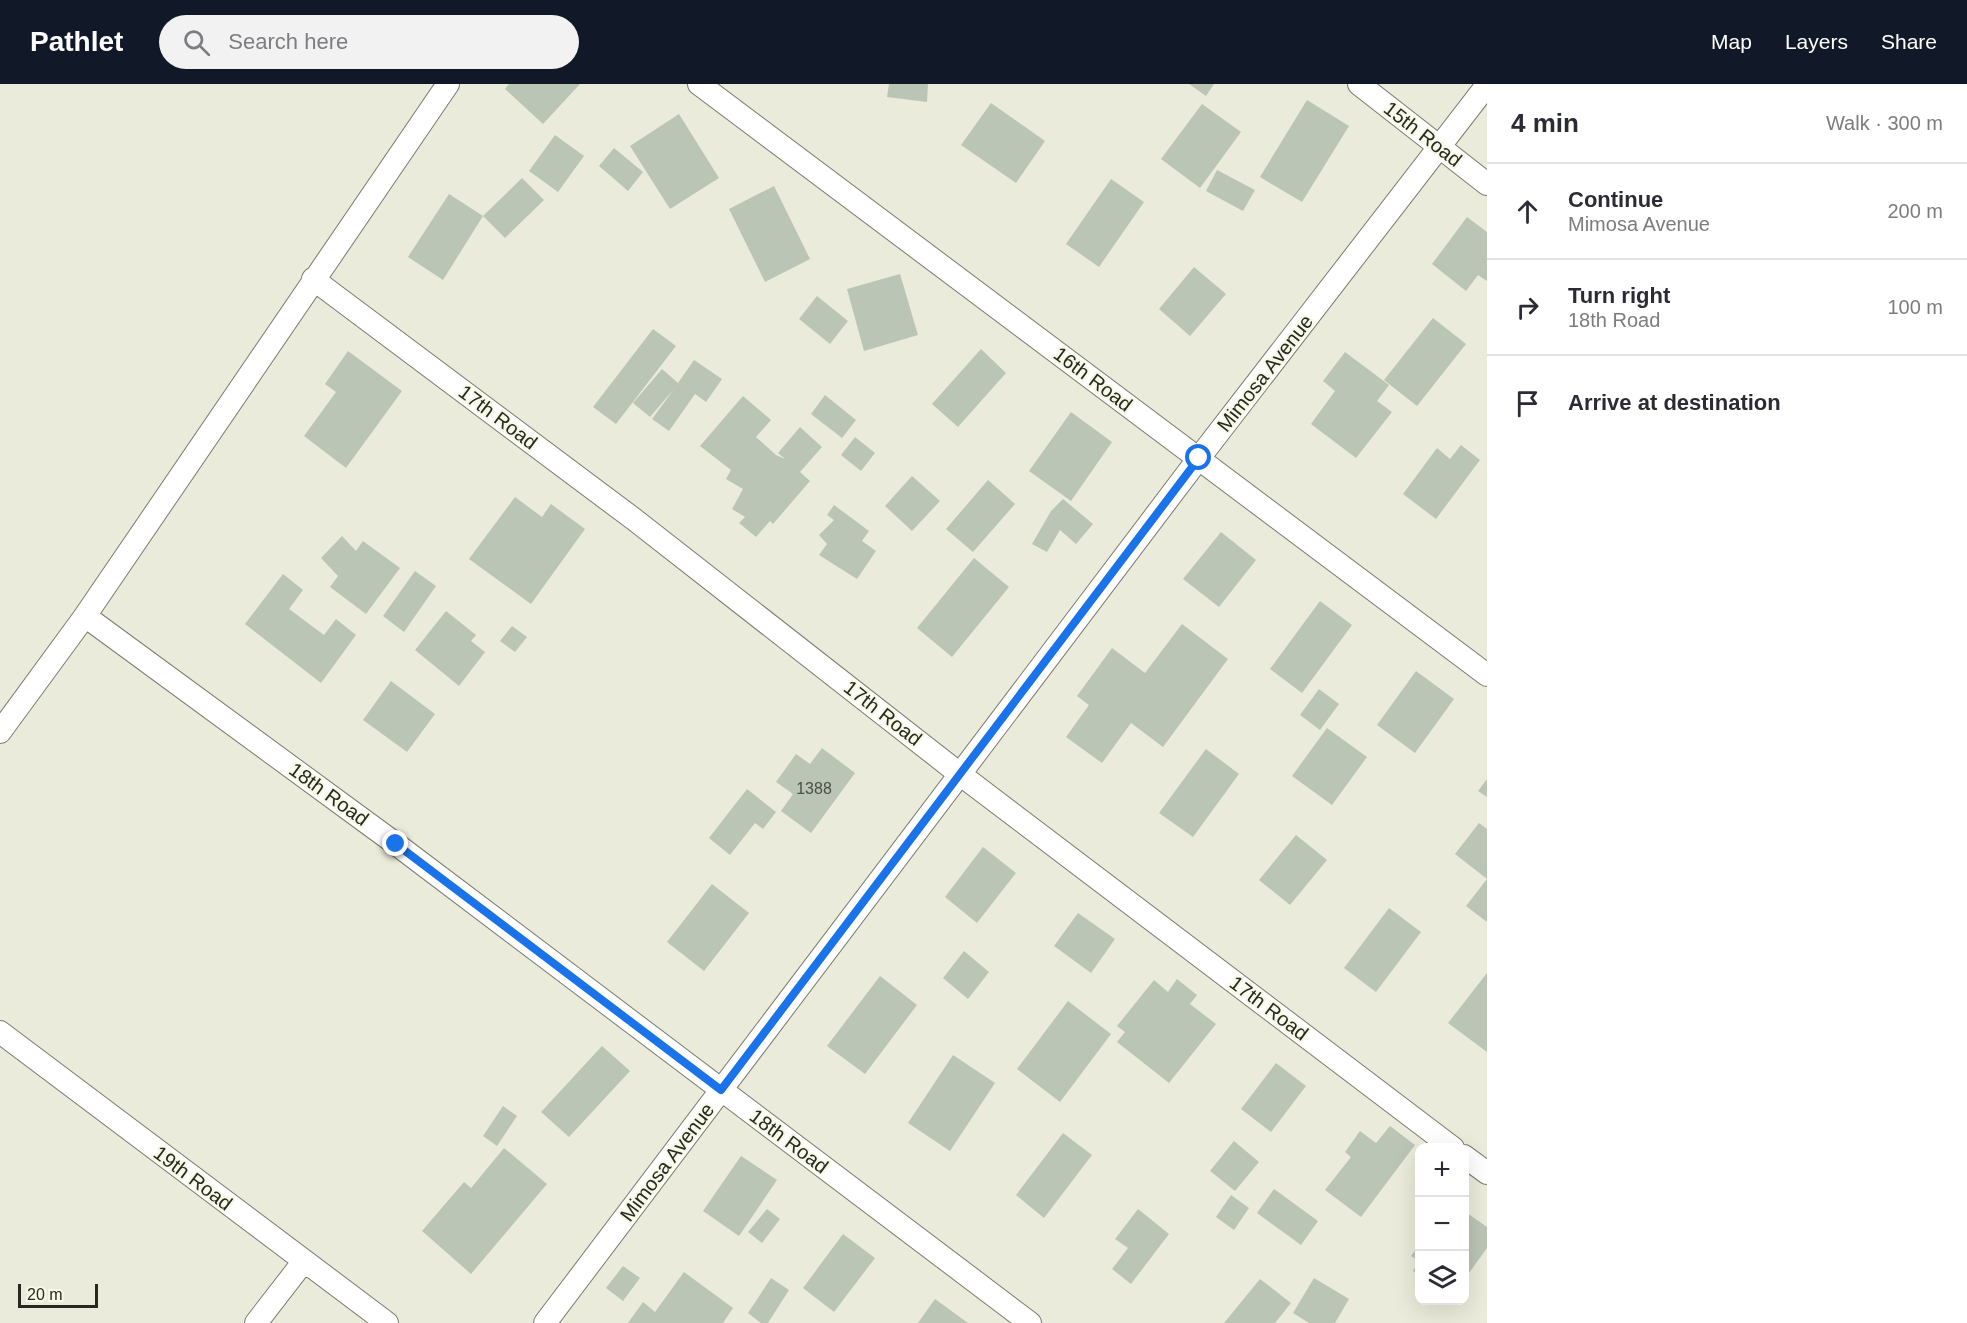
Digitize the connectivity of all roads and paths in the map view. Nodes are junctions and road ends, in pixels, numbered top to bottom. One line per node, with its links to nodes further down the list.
1 (448, 84): 7 (street)
2 (699, 84): 8 (street, 16th Road)
3 (1359, 84): 5 (street, 15th Road)
4 (1487, 85): 5 (street, Mimosa Avenue)
5 (1439, 147): 6 (street, 15th Road); 8 (street, Mimosa Avenue)
6 (1487, 184)
7 (313, 279): 9 (street); 12 (street, 17th Road)
8 (1199, 458): 10 (street, 16th Road); 12 (street, Mimosa Avenue)
9 (85, 616): 11 (street); 14 (street, 18th Road)
10 (1487, 675)
11 (0, 732)
12 (961, 775): 14 (street, Mimosa Avenue); 15 (street, 17th Road)
13 (0, 1032): 18 (street, 19th Road)
14 (721, 1090): 21 (street, Mimosa Avenue); 22 (street, 18th Road)
15 (1447, 1143)
16 (1469, 1160): 17 (street)
17 (1487, 1173)
18 (304, 1261): 19 (street); 20 (street, 19th Road)
19 (256, 1323)
20 (387, 1323)
21 (545, 1323)
22 (1030, 1323)

